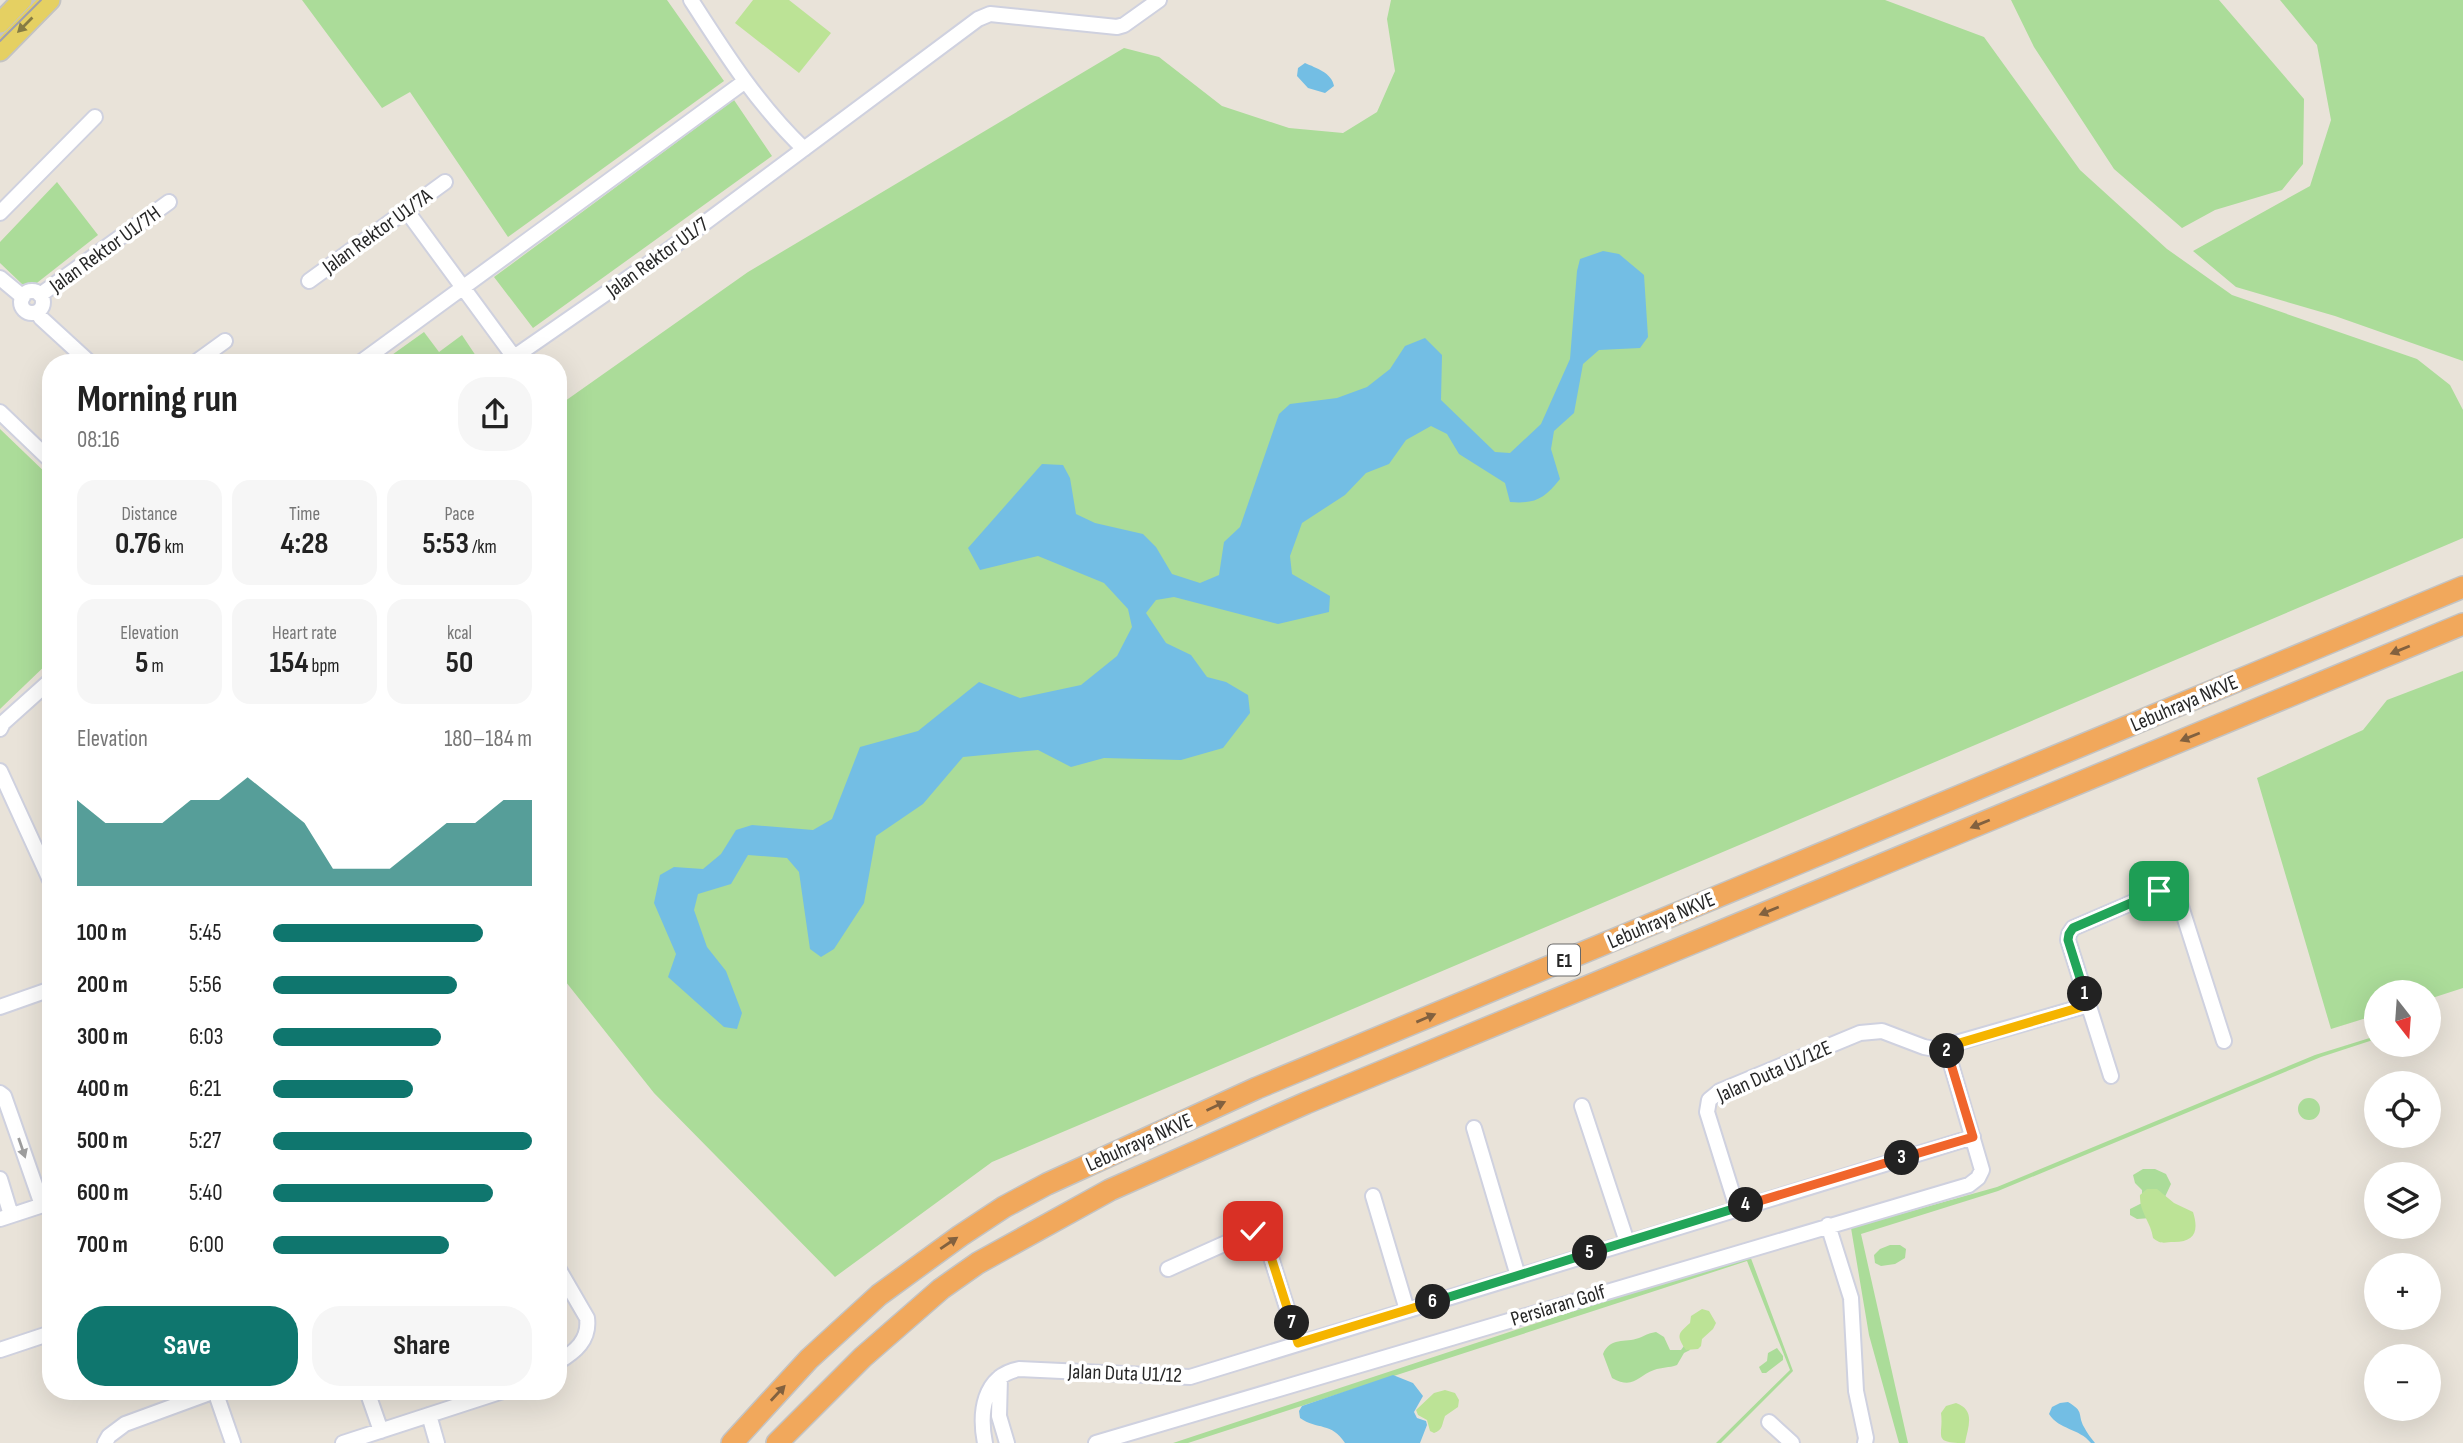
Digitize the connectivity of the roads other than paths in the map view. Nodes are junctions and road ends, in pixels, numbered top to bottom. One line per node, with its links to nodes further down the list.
1 (22, 0): 6 (main road)
2 (50, 0): 7 (main road, one-way to 7)
3 (691, 0): 8 (street)
4 (1159, 0): 5 (street)
5 (990, 7): 10 (street, Jalan Rektor U1/7)
6 (0, 23)
7 (0, 51)
8 (744, 82): 10 (street); 17 (street)
9 (95, 117): 14 (street)
10 (804, 149): 26 (street, Jalan Rektor U1/7)
11 (445, 182): 13 (street, Jalan Rektor U1/7A)
12 (169, 202): 18 (street, Jalan Rektor U1/7H)
13 (406, 210): 16 (street, Jalan Rektor U1/7A); 17 (street)
14 (0, 213)
15 (0, 278): 19 (street)
16 (309, 281)
17 (463, 288): 24 (street); 25 (street)
18 (40, 296): 19 (street); 20 (street)
19 (23, 297): 20 (street)
20 (37, 312): 22 (street)
21 (225, 341): 23 (street)
22 (80, 354)
23 (207, 354)
24 (372, 354)
25 (507, 354)
26 (520, 354)
27 (0, 412): 28 (street)
28 (42, 452)
29 (2463, 587): 75 (highway, Lebuhraya NKVE / E1, one-way to 29)
30 (2463, 624): 76 (highway, Lebuhraya NKVE / E1, one-way to 76)
31 (42, 688): 32 (street)
32 (0, 729)
33 (0, 772): 34 (street)
34 (42, 863)
35 (42, 992): 37 (street)
36 (2088, 1005): 38 (street); 39 (street); 40 (street)
37 (0, 1007)
38 (2224, 1041)
39 (1946, 1047): 44 (street); 49 (street, Jalan Duta U1/12E)
40 (2111, 1076)
41 (0, 1093): 46 (street, one-way to 46)
42 (1582, 1106): 52 (street)
43 (1474, 1128): 54 (street)
44 (1973, 1137): 49 (street, Jalan Duta U1/12); 51 (street, Persiaran Golf)
45 (0, 1180): 50 (street)
46 (42, 1191)
47 (1373, 1196): 56 (street)
48 (42, 1206): 50 (street)
49 (1737, 1208): 52 (street, Jalan Duta U1/12)
50 (6, 1217)
51 (1828, 1225): 79 (street, Persiaran Golf); 81 (street)
52 (1627, 1242): 54 (street, Jalan Duta U1/12)
53 (1168, 1269): 58 (street)
54 (1518, 1276): 56 (street, Jalan Duta U1/12)
55 (567, 1284): 60 (street)
56 (1407, 1310): 58 (street, Jalan Duta U1/12)
57 (42, 1336): 59 (street)
58 (1298, 1343): 61 (street, Jalan Duta U1/12)
59 (0, 1350)
60 (567, 1355)
61 (1000, 1377): 67 (street); 68 (street)
62 (190, 1400): 71 (street)
63 (218, 1400): 72 (street)
64 (370, 1400): 70 (street)
65 (475, 1400): 66 (street)
66 (429, 1415): 70 (street); 74 (street)
67 (999, 1416): 68 (street); 78 (street)
68 (981, 1419): 77 (street)
69 (1769, 1422): 80 (street)
70 (381, 1431): 73 (street)
71 (105, 1443)
72 (233, 1443)
73 (343, 1443)
74 (437, 1443)
75 (732, 1443)
76 (777, 1443)
77 (985, 1443)
78 (1008, 1443)
79 (1096, 1443)
80 (1792, 1443)
81 (1865, 1443)

